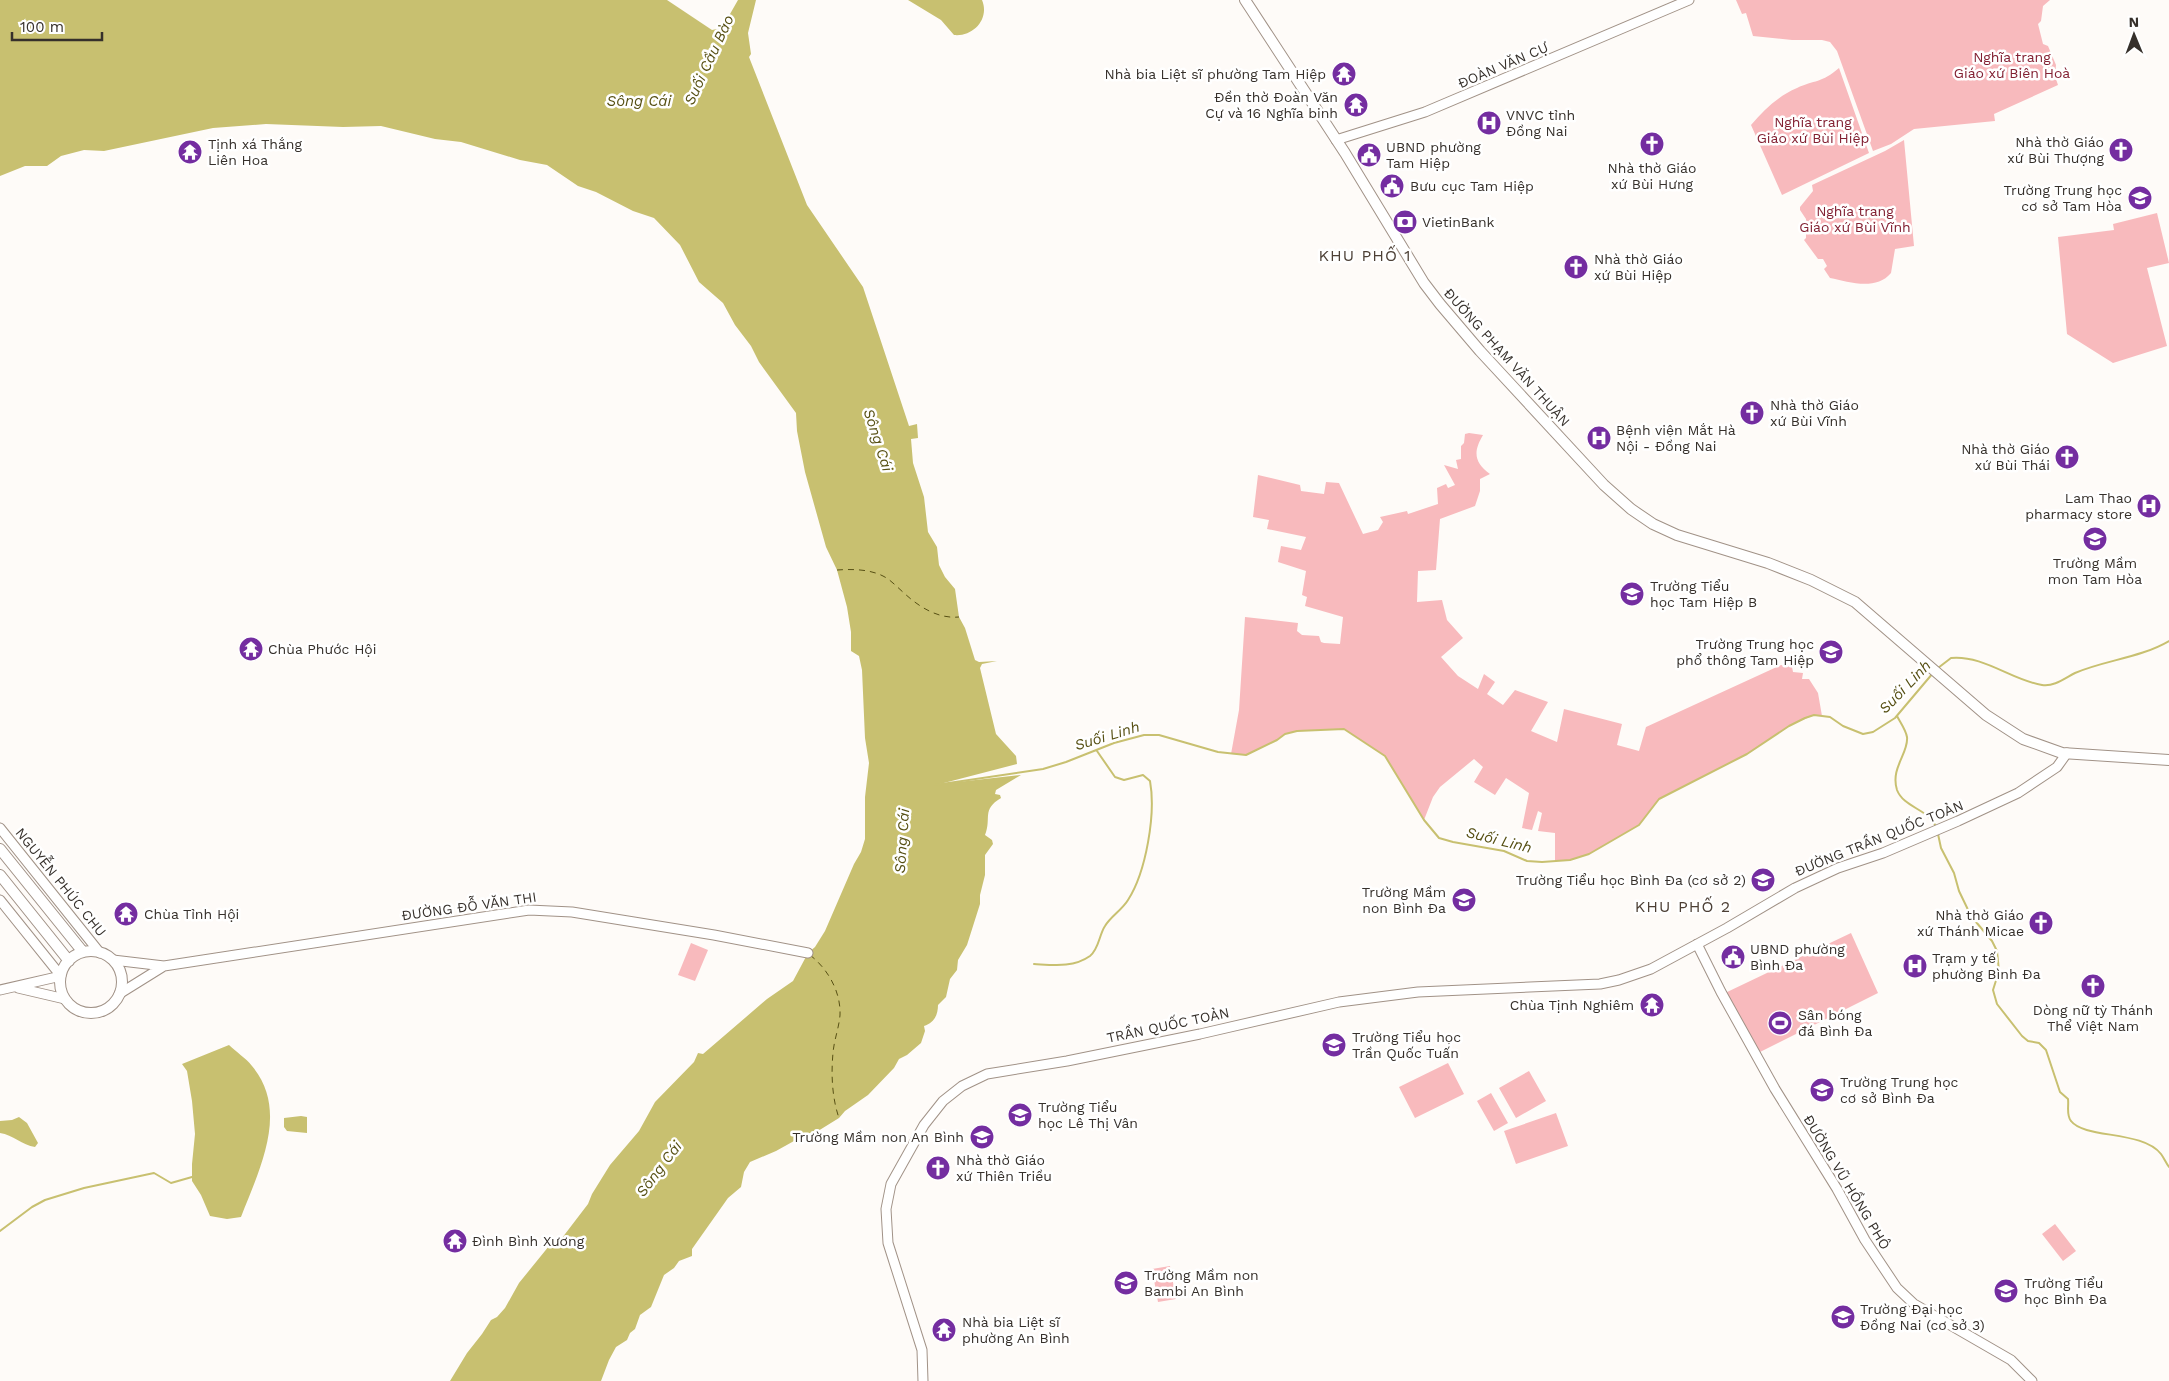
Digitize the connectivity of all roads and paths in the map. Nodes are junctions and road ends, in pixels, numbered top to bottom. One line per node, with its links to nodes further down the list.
1 (1245, 0): 4 (main road, ĐƯỜNG PHẠM VĂN THUẬN)
2 (1689, 0): 3 (street, ĐOÀN VĂN CỰ)
3 (1675, 3): 4 (street, ĐOÀN VĂN CỰ)
4 (1336, 140): 5 (main road, ĐƯỜNG PHẠM VĂN THUẬN)
5 (2067, 754): 6 (main road, ĐƯỜNG PHẠM VĂN THUẬN); 11 (street, ĐƯỜNG TRẦN QUỐC TOẢN)
6 (2169, 760)
7 (0, 828): 13 (street, NGUYỄN PHÚC CHU)
8 (0, 849): 12 (main road, NGUYỄN PHÚC CHU)
9 (0, 875): 16 (main road)
10 (0, 900): 18 (street)
11 (1697, 944): 23 (street, TRẦN QUỐC TOẢN); 24 (street, ĐƯỜNG VŨ HỒNG PHÔ)
12 (83, 952): 13 (main road); 16 (main road)
13 (100, 953): 15 (main road)
14 (808, 953): 17 (street, ĐƯỜNG ĐỖ VĂN THI)
15 (113, 960): 17 (street, ĐƯỜNG ĐỖ VĂN THI); 21 (main road)
16 (69, 961): 18 (main road)
17 (164, 966): 21 (street, ĐƯỜNG ĐỖ VĂN THI)
18 (61, 976): 19 (street); 22 (main road)
19 (15, 987): 20 (street); 22 (street)
20 (0, 990)
21 (119, 994): 22 (main road)
22 (65, 998)
23 (924, 1381)
24 (2032, 1381)

